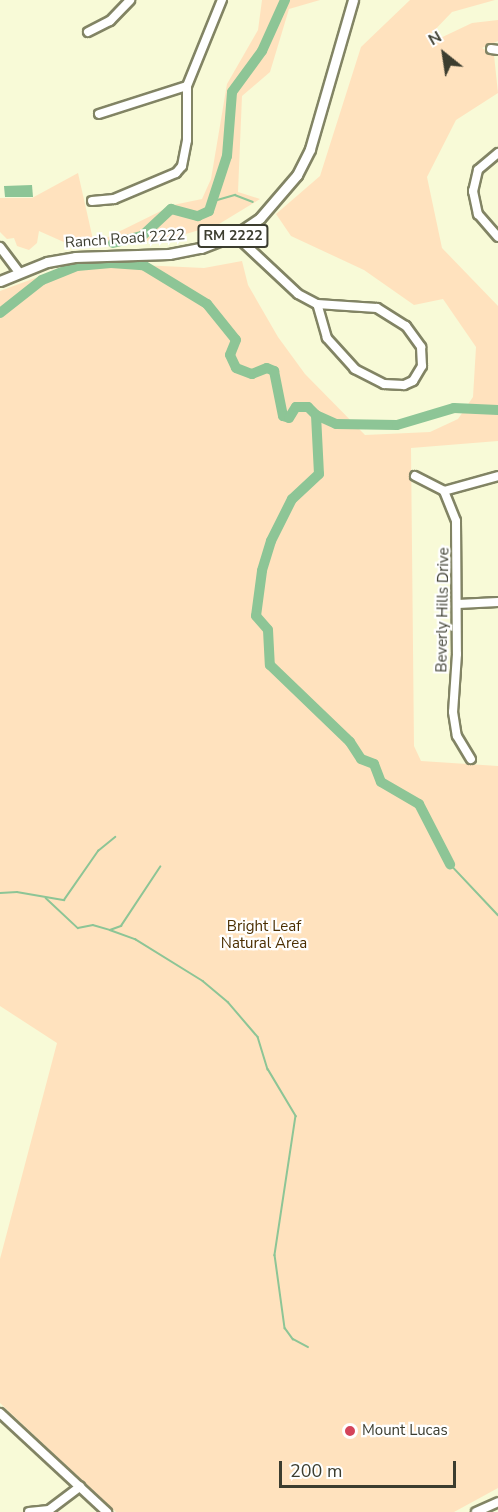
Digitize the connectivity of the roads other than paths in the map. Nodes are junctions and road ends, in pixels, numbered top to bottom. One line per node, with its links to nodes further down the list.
1 (130, 0): 4 (street)
2 (222, 0): 5 (street)
3 (353, 0): 9 (main road, Ranch Road 2222 / RM 2222)
4 (88, 32)
5 (187, 86): 6 (street); 8 (street)
6 (99, 114)
7 (498, 153): 10 (street)
8 (92, 201)
9 (235, 235): 12 (main road, Ranch Road 2222 / RM 2222); 14 (street)
10 (498, 237)
11 (0, 247): 12 (street)
12 (19, 272): 13 (main road, Ranch Road 2222 / RM 2222)
13 (0, 281)
14 (317, 304): 14 (street)
15 (415, 476): 17 (street)
16 (498, 476): 17 (street)
17 (444, 492): 19 (street, Beverly Hills Drive)
18 (498, 603): 19 (street)
19 (458, 604): 20 (street, Beverly Hills Drive)
20 (471, 759)
21 (0, 1413): 22 (street)
22 (80, 1487): 24 (street); 25 (street)
23 (498, 1502): 26 (street)
24 (29, 1512)
25 (107, 1512)
26 (476, 1512)

